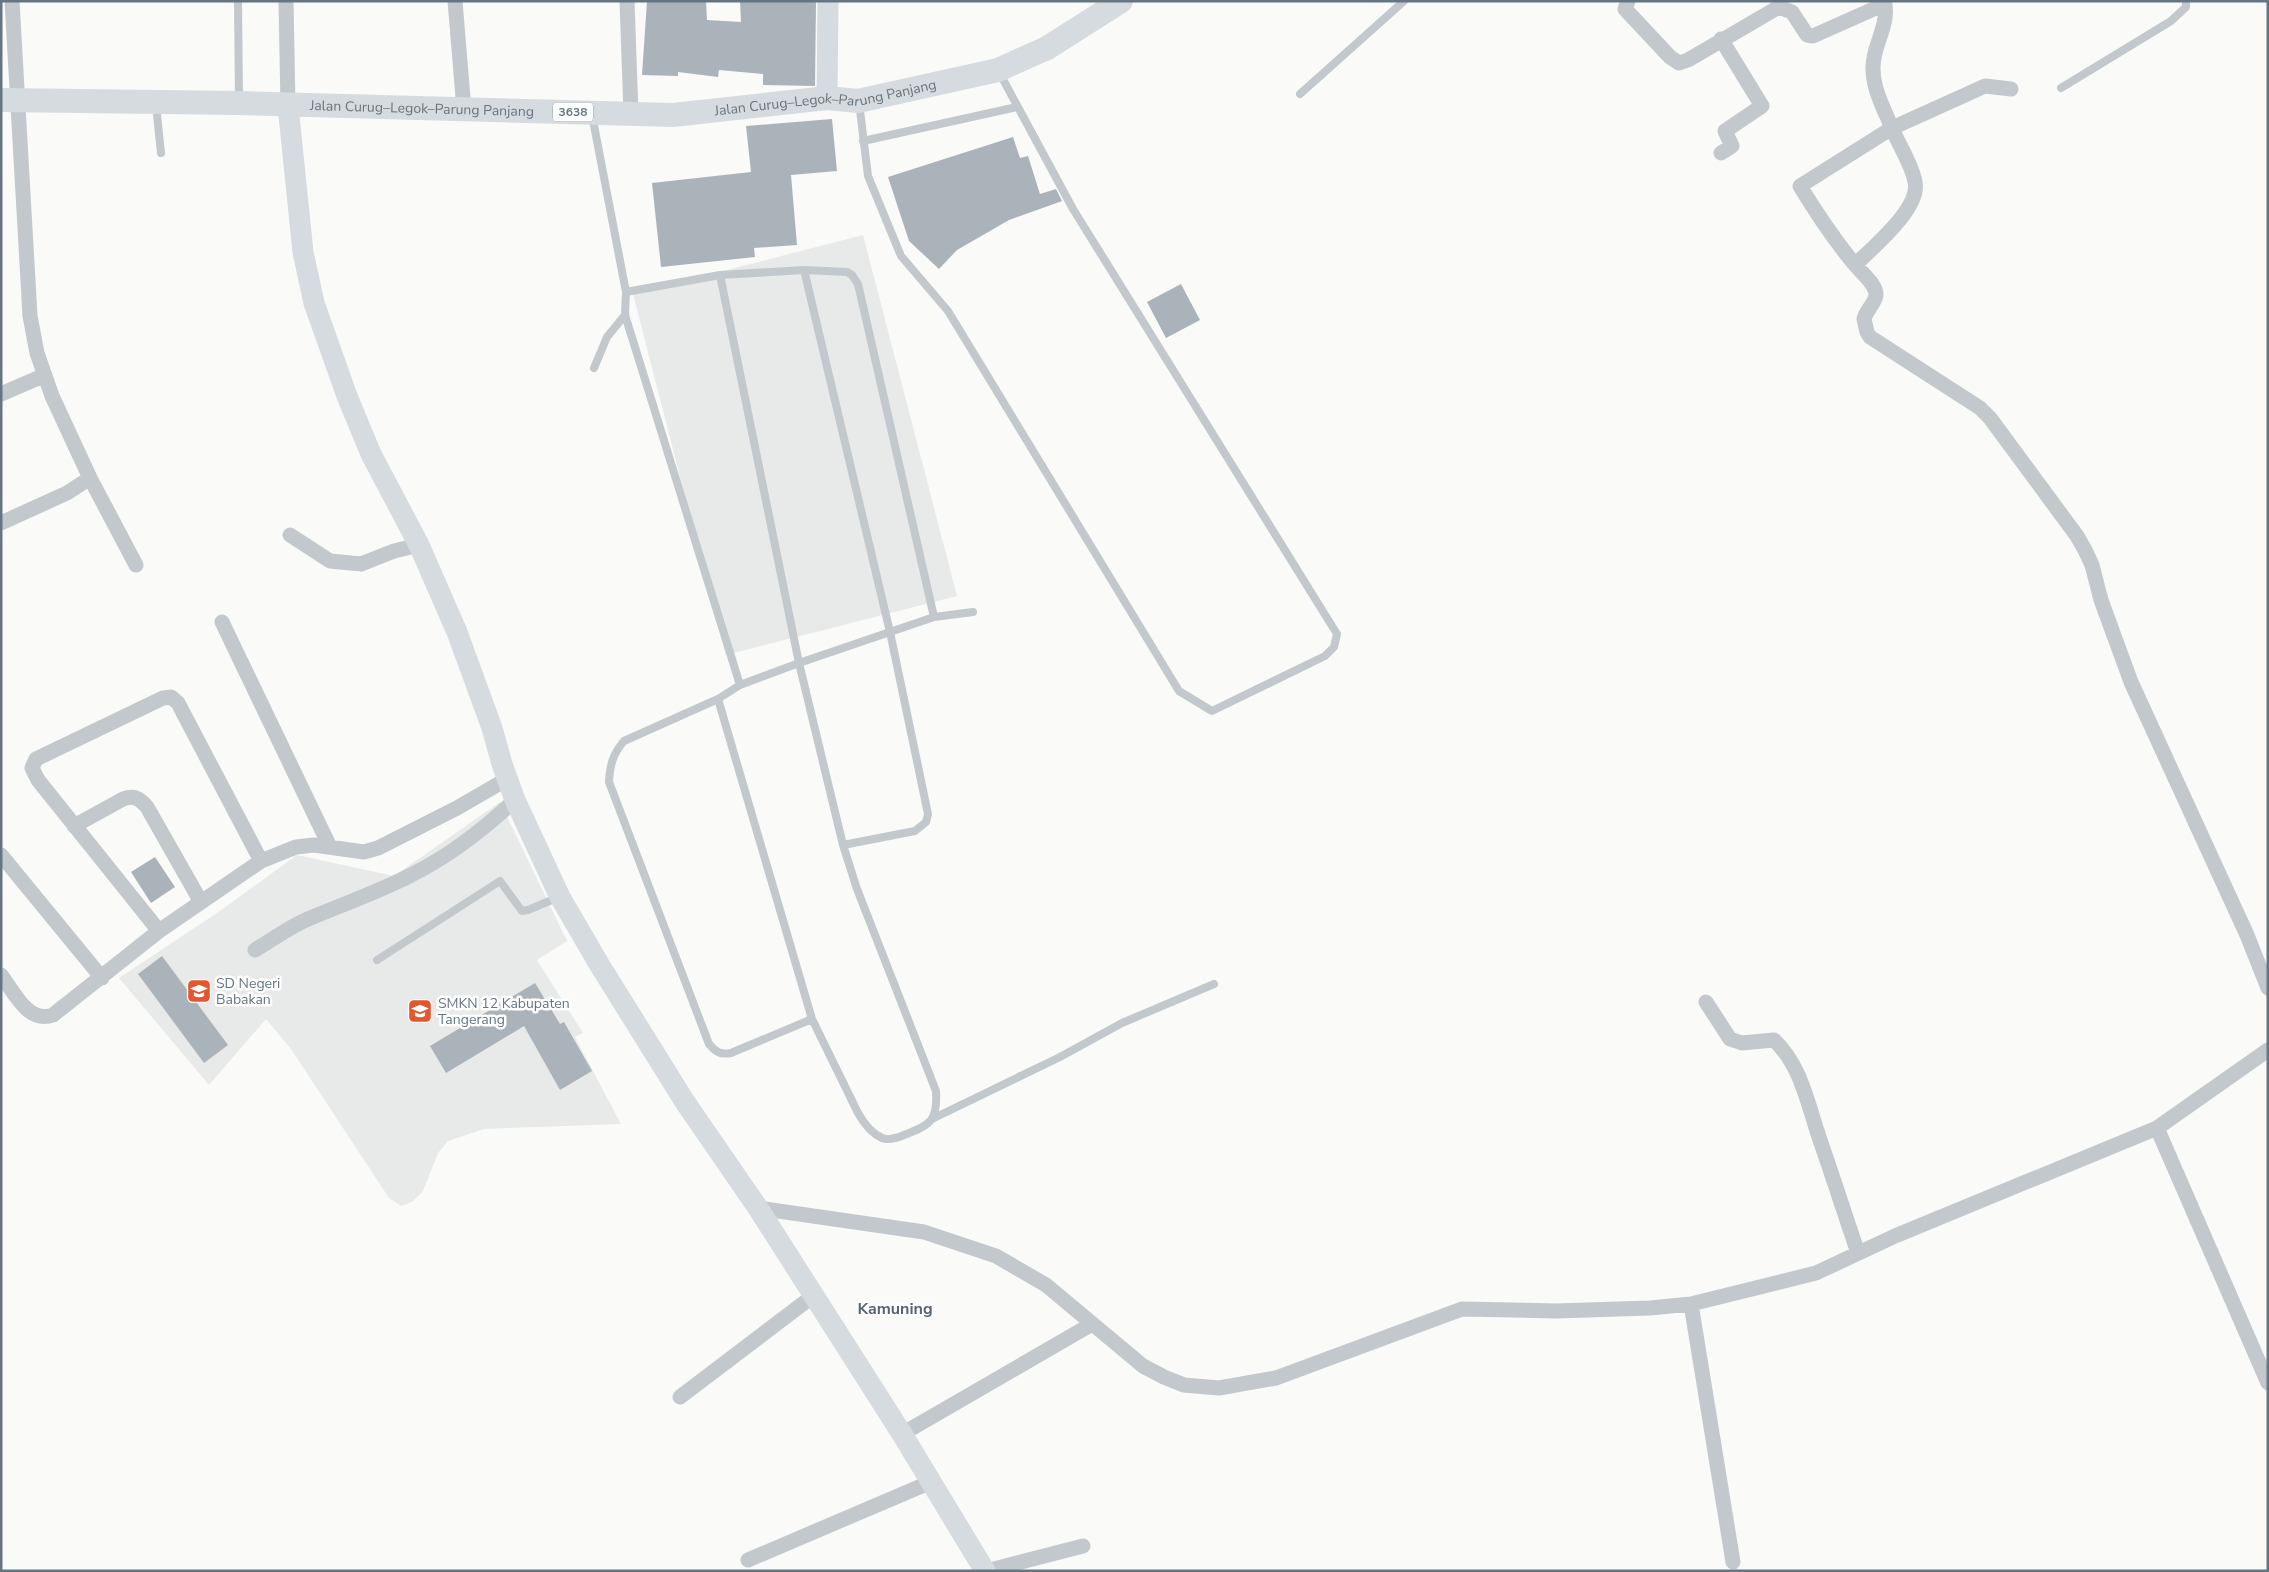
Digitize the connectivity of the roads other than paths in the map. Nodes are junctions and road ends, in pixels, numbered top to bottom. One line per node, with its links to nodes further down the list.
1 (12, 1): 18 (street)
2 (238, 1): 21 (lane)
3 (286, 1): 22 (street)
4 (455, 1): 24 (street)
5 (627, 1): 26 (street)
6 (828, 1): 17 (street)
7 (1121, 1): 13 (main road, Jalan Curug–Legok–Parung Panjang / 3638)
8 (1404, 1): 16 (lane)
9 (1628, 1): 12 (street)
10 (2186, 1): 14 (lane)
11 (1884, 3): 12 (street); 27 (street)
12 (1721, 40): 30 (street)
13 (998, 70): 19 (main road, Jalan Curug–Legok–Parung Panjang / 3638); 23 (lane)
14 (2062, 88)
15 (2011, 89): 27 (street)
16 (1300, 94)
17 (827, 98): 19 (main road, Jalan Curug–Legok–Parung Panjang / 3638); 26 (main road, Jalan Curug–Legok–Parung Panjang / 3638)
18 (10, 100): 20 (main road, Jalan Curug–Legok–Parung Panjang / 3638); 37 (street)
19 (858, 101): 28 (lane)
20 (156, 103): 21 (main road, Jalan Curug–Legok–Parung Panjang / 3638); 29 (lane)
21 (238, 103): 22 (main road, Jalan Curug–Legok–Parung Panjang / 3638)
22 (288, 106): 24 (main road, Jalan Curug–Legok–Parung Panjang / 3638); 42 (street)
23 (1017, 107): 28 (lane); 28 (lane)
24 (464, 110): 25 (main road, Jalan Curug–Legok–Parung Panjang / 3638)
25 (592, 113): 26 (main road, Jalan Curug–Legok–Parung Panjang / 3638); 34 (lane)
26 (631, 114)
27 (1892, 128): 31 (street); 31 (street)
28 (863, 141)
29 (161, 152)
30 (1721, 154)
31 (1855, 265): 66 (street)
32 (804, 270): 33 (lane); 45 (lane); 47 (lane)
33 (720, 275): 34 (lane); 48 (lane)
34 (626, 292): 35 (lane)
35 (625, 315): 36 (lane); 49 (lane)
36 (594, 368)
37 (44, 375): 38 (street); 39 (street)
38 (1, 394)
39 (90, 478): 40 (street); 43 (street)
40 (1, 523)
41 (290, 535): 42 (street)
42 (419, 545): 51 (street)
43 (136, 566)
44 (973, 612): 45 (lane)
45 (934, 617): 47 (lane)
46 (222, 622): 55 (street)
47 (890, 632): 48 (lane); 54 (lane)
48 (799, 662): 49 (lane); 54 (lane)
49 (740, 685): 50 (lane)
50 (718, 699): 68 (lane); 68 (lane)
51 (507, 779): 52 (street); 55 (street)
52 (514, 800): 58 (street); 61 (street)
53 (74, 826): 57 (street); 59 (street); 60 (street)
54 (843, 845): 70 (lane)
55 (330, 847): 57 (street)
56 (1, 855): 64 (street)
57 (261, 861): 59 (street)
58 (560, 897): 62 (lane); 72 (street)
59 (201, 902): 60 (street)
60 (158, 931): 64 (street)
61 (255, 950)
62 (377, 960)
63 (1, 975): 64 (street)
64 (102, 978)
65 (1214, 984): 70 (lane)
66 (2268, 988)
67 (1706, 1002): 73 (street)
68 (812, 1020): 70 (lane)
69 (2268, 1050): 71 (street)
70 (932, 1119)
71 (2157, 1128): 73 (street); 77 (street)
72 (758, 1208): 74 (street); 76 (street)
73 (1858, 1253): 75 (street)
74 (813, 1296): 78 (street); 79 (street)
75 (1691, 1304): 76 (street); 83 (street)
76 (1092, 1324): 79 (street)
77 (2268, 1383)
78 (680, 1397)
79 (902, 1434): 80 (street)
80 (931, 1482): 82 (street); 84 (street)
81 (1083, 1546): 84 (street)
82 (748, 1560)
83 (1734, 1562)
84 (986, 1571)

